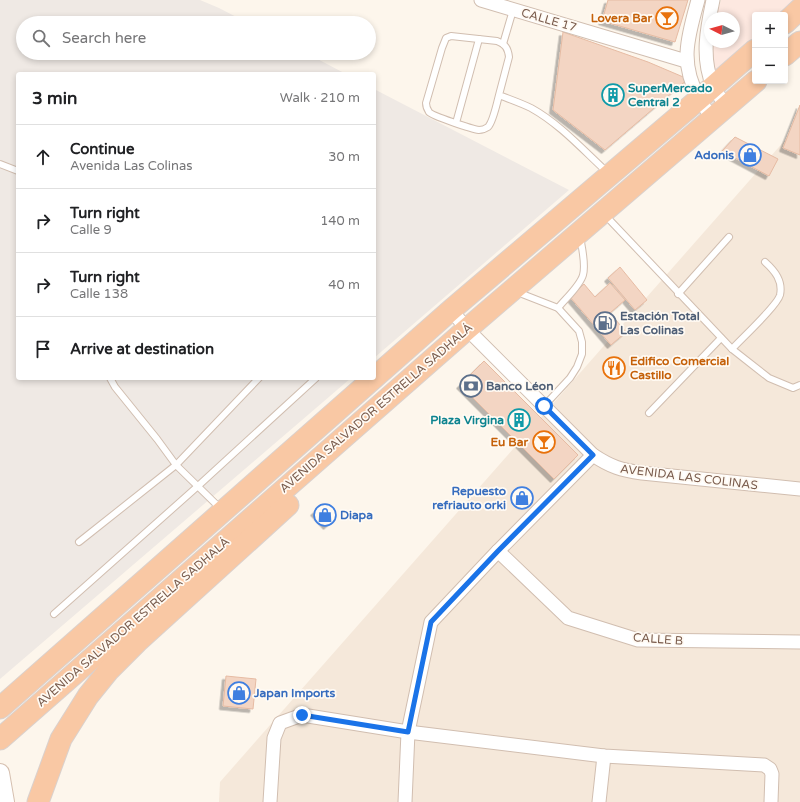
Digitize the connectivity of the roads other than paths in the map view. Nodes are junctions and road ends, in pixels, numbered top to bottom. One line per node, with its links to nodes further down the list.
1 (481, 0): 5 (street, CALLE 17)
2 (698, 0): 12 (street)
3 (713, 0): 14 (street)
4 (800, 9): 6 (highway)
5 (513, 10): 9 (lane); 12 (street, CALLE 17)
6 (788, 20)
7 (479, 39): 9 (lane); 17 (lane); 17 (lane)
8 (800, 42): 10 (highway)
9 (503, 44): 15 (lane)
10 (788, 52)
11 (752, 53): 14 (highway, AVENIDA SALVADOR ESTRELLA SADHALÁ)
12 (686, 61): 14 (street)
13 (753, 84): 16 (highway, AVENIDA SALVADOR ESTRELLA SADHALÁ)
14 (706, 93): 16 (street); 16 (street); 20 (highway, AVENIDA SALVADOR ESTRELLA SADHALÁ)
15 (499, 95): 17 (lane); 20 (lane)
16 (720, 112): 21 (highway, AVENIDA SALVADOR ESTRELLA SADHALÁ)
17 (456, 123)
18 (0, 164): 19 (lane)
19 (16, 170)
20 (610, 175): 28 (highway, AVENIDA SALVADOR ESTRELLA SADHALÁ)
21 (603, 212): 22 (highway, AVENIDA SALVADOR ESTRELLA SADHALÁ); 26 (lane)
22 (580, 232): 25 (highway, AVENIDA SALVADOR ESTRELLA SADHALÁ); 27 (lane)
23 (729, 237): 26 (lane)
24 (765, 262): 31 (lane)
25 (512, 290): 27 (lane); 29 (highway, AVENIDA SALVADOR ESTRELLA SADHALÁ)
26 (678, 294): 30 (lane)
27 (558, 308): 38 (lane)
28 (451, 310): 29 (street, AVENIDA LAS COLINAS); 32 (highway, AVENIDA SALVADOR ESTRELLA SADHALÁ)
29 (466, 329): 38 (street, AVENIDA LAS COLINAS); 51 (highway, AVENIDA SALVADOR ESTRELLA SADHALÁ); 55 (highway)
30 (721, 338): 31 (lane); 39 (lane)
31 (732, 349): 37 (lane)
32 (376, 376)
33 (111, 380): 41 (lane)
34 (257, 380): 41 (lane)
35 (314, 380): 42 (lane)
36 (372, 380): 44 (highway, AVENIDA SALVADOR ESTRELLA SADHALÁ)
37 (800, 386)
38 (544, 406): 40 (street, AVENIDA LAS COLINAS)
39 (649, 413)
40 (593, 455): 43 (street, AVENIDA LAS COLINAS); 46 (street)
41 (176, 464): 42 (lane); 45 (lane)
42 (198, 486): 44 (lane); 47 (lane)
43 (800, 489)
44 (223, 511): 49 (highway, AVENIDA SALVADOR ESTRELLA SADHALÁ)
45 (79, 542)
46 (498, 551): 48 (street, CALLE B); 50 (street)
47 (54, 614)
48 (800, 642)
49 (0, 708)
50 (408, 732): 52 (street); 56 (street); 57 (street)
51 (0, 739)
52 (604, 756): 58 (street); 59 (street)
53 (0, 773): 54 (main road)
54 (5, 802)
55 (38, 802)
56 (270, 802)
57 (405, 802)
58 (599, 802)
59 (771, 802)

